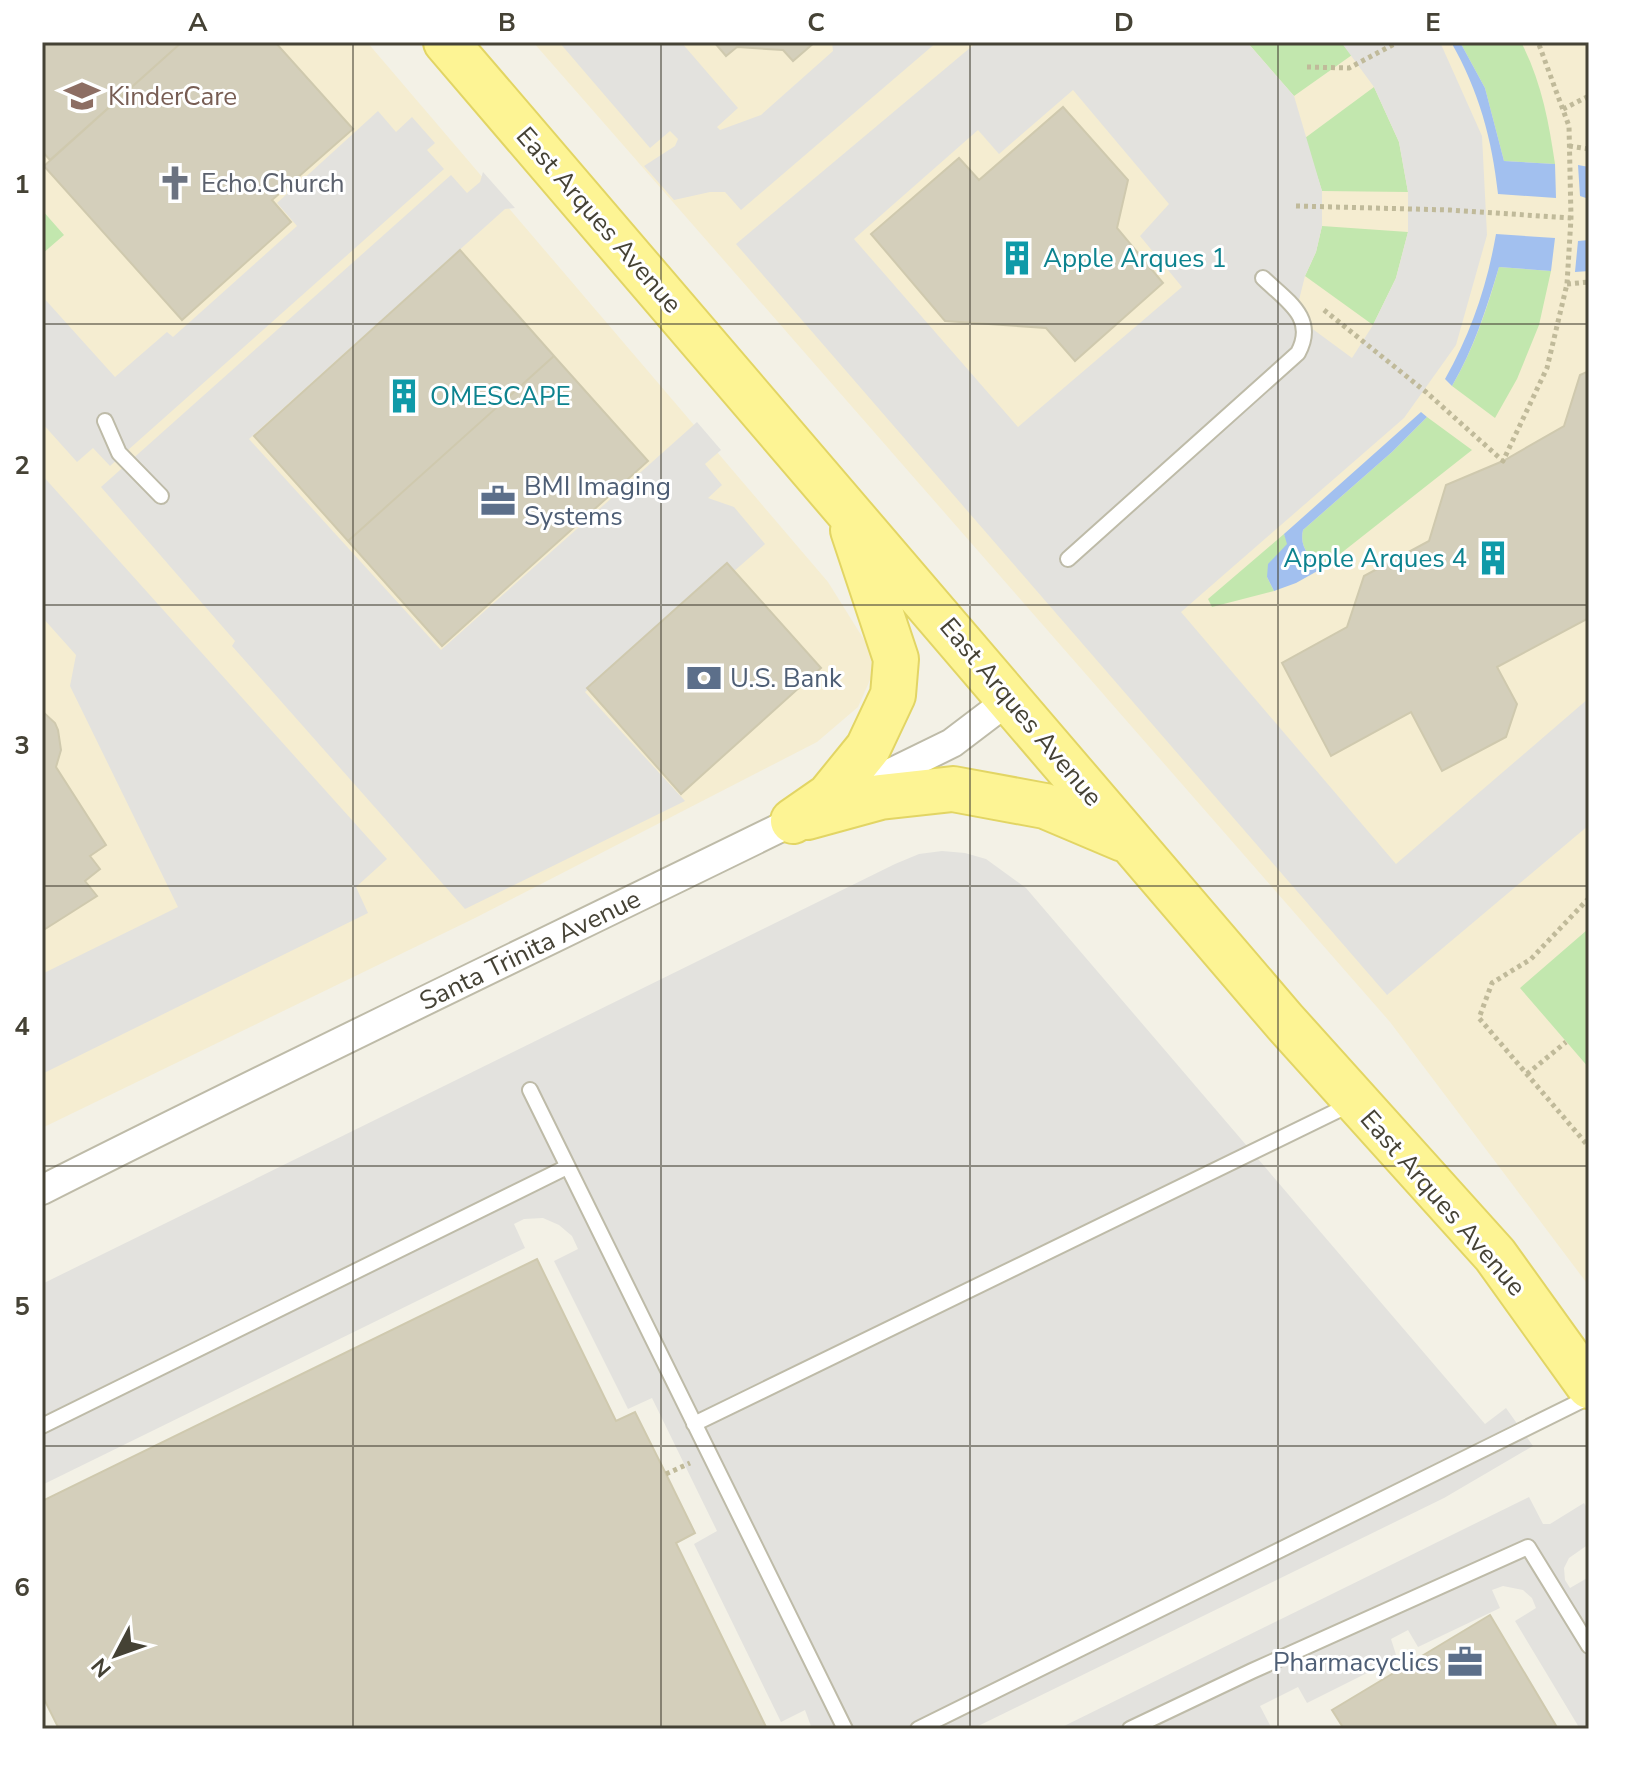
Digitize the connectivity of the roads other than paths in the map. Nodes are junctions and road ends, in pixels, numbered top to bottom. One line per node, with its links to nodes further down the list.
1 (446, 42): 5 (main road, East Arques Avenue)
2 (1263, 278): 6 (lane)
3 (105, 421): 4 (lane)
4 (161, 496)
5 (846, 508): 7 (main road, East Arques Avenue); 8 (main road)
6 (1068, 559)
7 (1010, 699): 8 (street, Santa Trinita Avenue); 9 (main road, East Arques Avenue)
8 (793, 821): 9 (main road); 13 (street, Santa Trinita Avenue)
9 (1132, 843): 11 (main road, East Arques Avenue)
10 (530, 1090): 12 (lane)
11 (1355, 1102): 14 (main road, East Arques Avenue); 16 (lane)
12 (567, 1167): 16 (lane); 17 (lane)
13 (42, 1190)
14 (1589, 1386)
15 (1589, 1397): 20 (lane)
16 (694, 1424): 19 (lane)
17 (42, 1426)
18 (1589, 1646): 21 (lane)
19 (845, 1729)
20 (918, 1729)
21 (1130, 1729)

